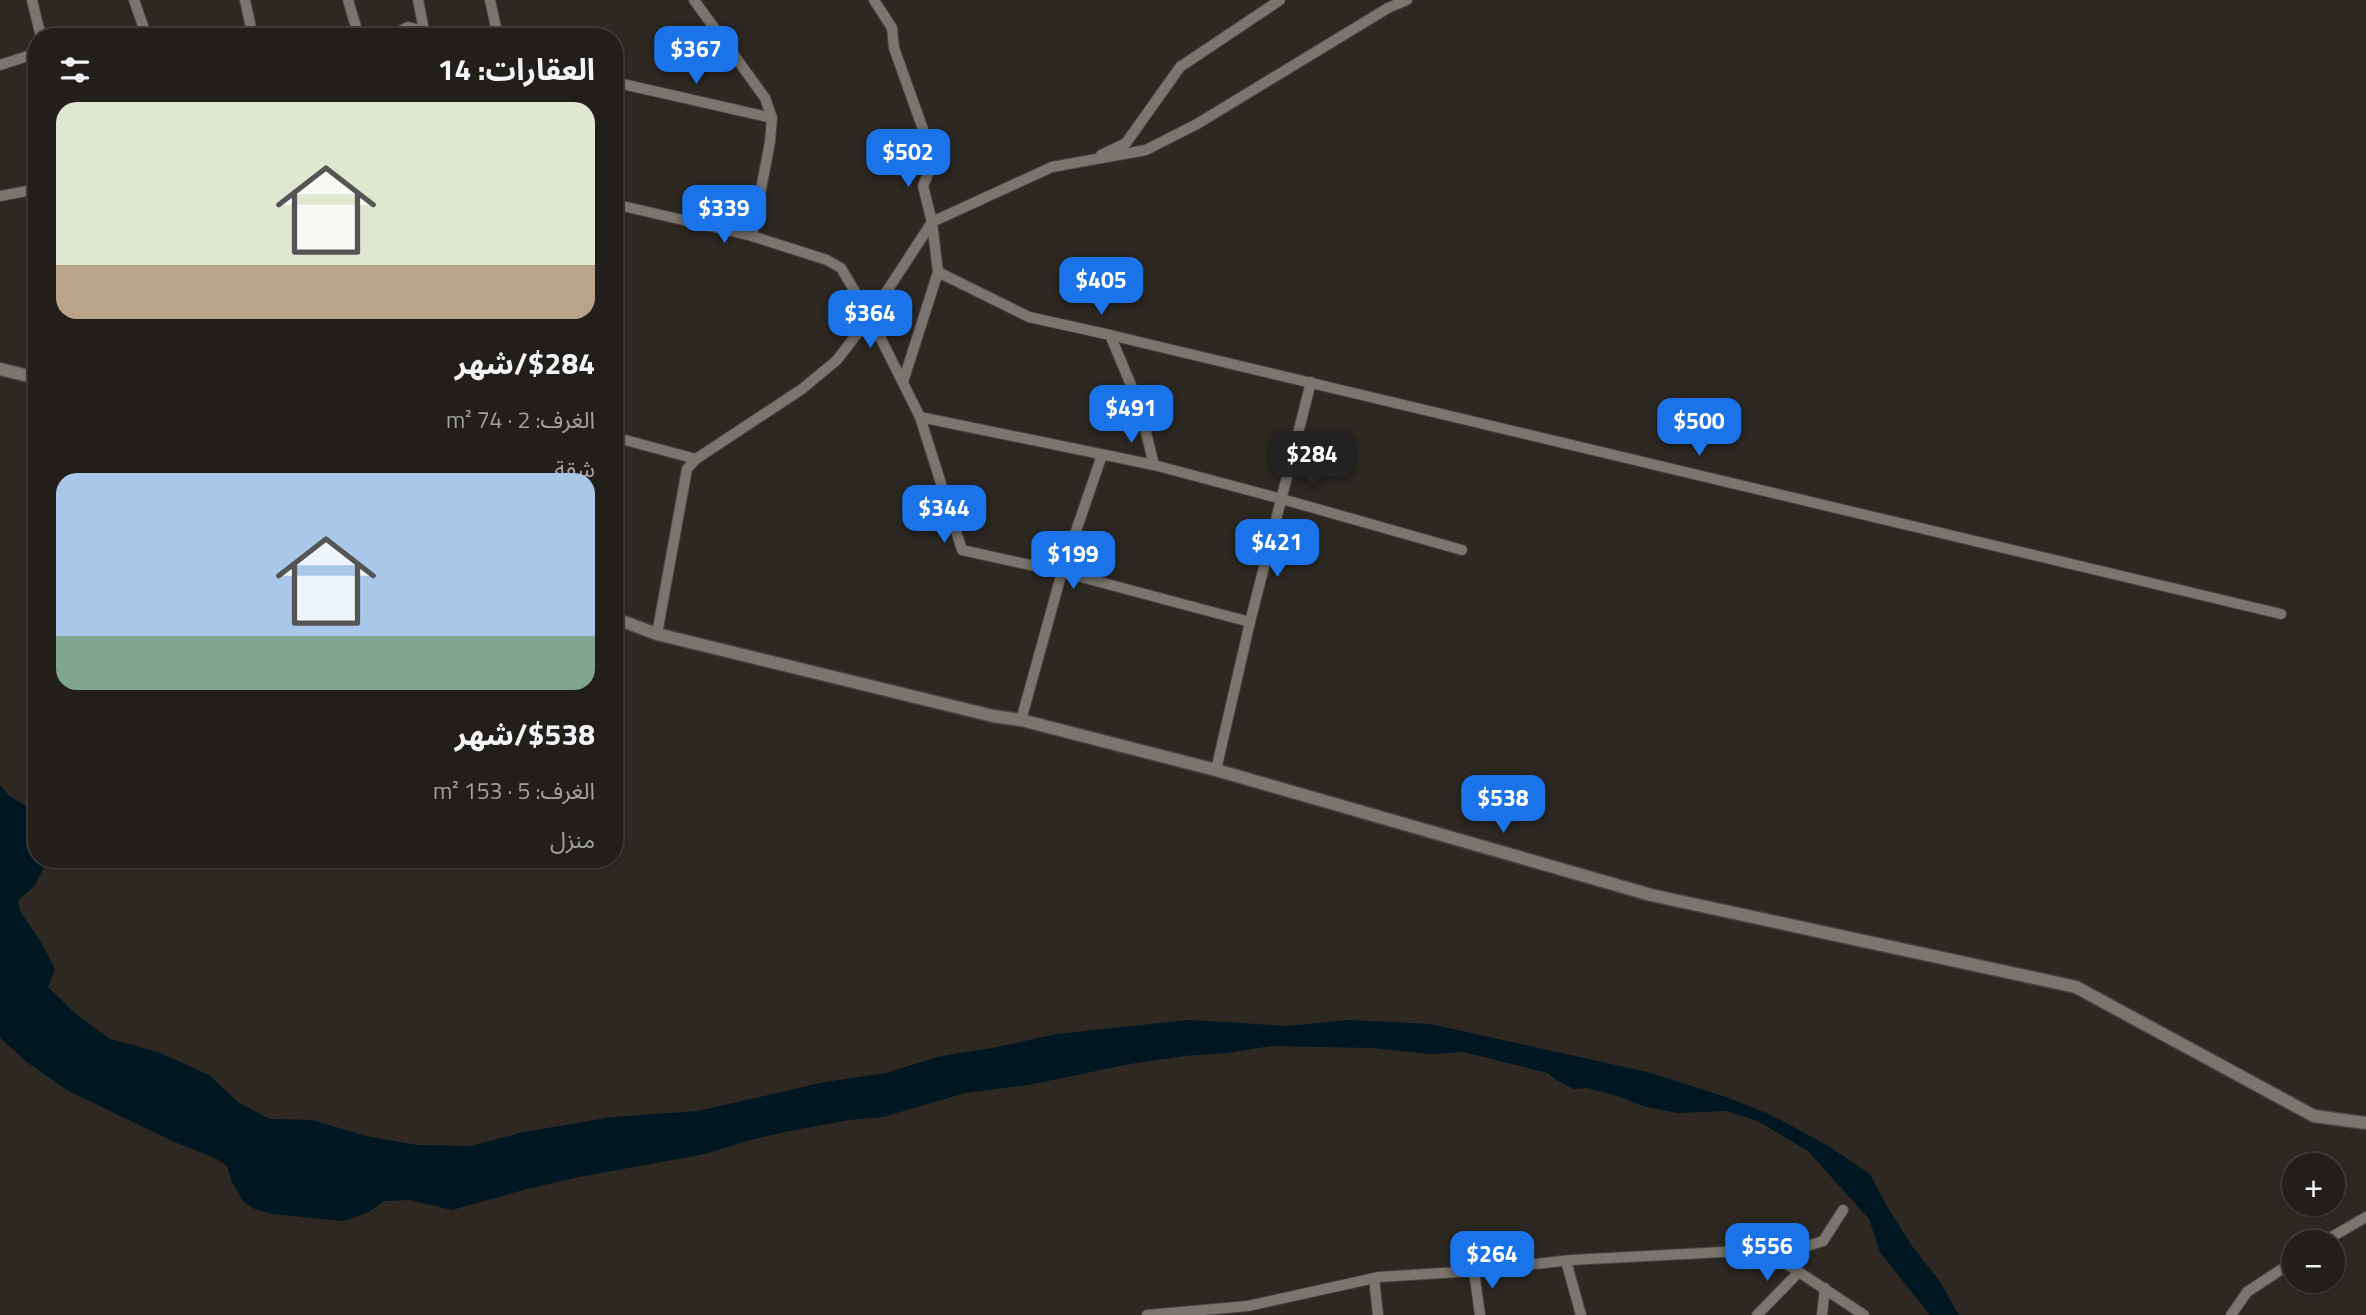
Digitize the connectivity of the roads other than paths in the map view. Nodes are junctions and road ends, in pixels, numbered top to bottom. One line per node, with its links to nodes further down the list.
1 (32, 0): 11 (street)
2 (134, 0): 12 (street)
3 (348, 0): 14 (street)
4 (418, 0): 15 (street)
5 (491, 0): 16 (street)
6 (694, 0): 20 (street)
7 (874, 0): 25 (street)
8 (1280, 0): 21 (street)
9 (1407, 0): 21 (street)
10 (247, 1): 13 (street)
11 (39, 28)
12 (144, 28)
13 (252, 28)
14 (356, 28)
15 (424, 28)
16 (496, 28)
17 (28, 56): 18 (street)
18 (0, 65)
19 (623, 84): 20 (street)
20 (772, 118): 26 (street)
21 (1090, 160): 25 (street)
22 (28, 191): 23 (street)
23 (0, 196)
24 (623, 206): 26 (street)
25 (932, 222): 27 (street); 28 (street)
26 (752, 236): 28 (street)
27 (938, 272): 29 (street); 32 (street)
28 (870, 317): 32 (street); 37 (street)
29 (1110, 335): 33 (street); 38 (street)
30 (0, 368): 31 (street)
31 (28, 376)
32 (903, 382): 34 (street)
33 (1311, 382): 39 (street); 42 (street)
34 (920, 417): 36 (street); 41 (street)
35 (623, 439): 37 (street)
36 (1102, 455): 38 (street); 41 (street)
37 (696, 459): 45 (street)
38 (1154, 466): 39 (street)
39 (1282, 499): 40 (street); 44 (street)
40 (1462, 550)
41 (1062, 572): 44 (street); 46 (street)
42 (2281, 614)
43 (623, 621): 45 (street)
44 (1250, 622): 47 (street)
45 (657, 634): 46 (street)
46 (1021, 720): 47 (street)
47 (1216, 770): 48 (street)
48 (2366, 1123)
49 (1843, 1210): 52 (street)
50 (2366, 1217): 51 (street)
51 (2344, 1230)
52 (1764, 1249): 53 (street); 56 (street)
53 (1566, 1261): 55 (street); 65 (street)
54 (2282, 1269): 69 (street)
55 (1474, 1271): 57 (street); 64 (street)
56 (1798, 1273): 58 (street); 66 (street)
57 (1374, 1278): 59 (street); 63 (street)
58 (1825, 1288): 67 (street); 68 (street)
59 (1256, 1303): 60 (street); 62 (street)
60 (1173, 1314): 61 (street)
61 (1147, 1315)
62 (1259, 1315)
63 (1378, 1315)
64 (1480, 1315)
65 (1581, 1315)
66 (1757, 1315)
67 (1822, 1315)
68 (1864, 1315)
69 (2231, 1315)

